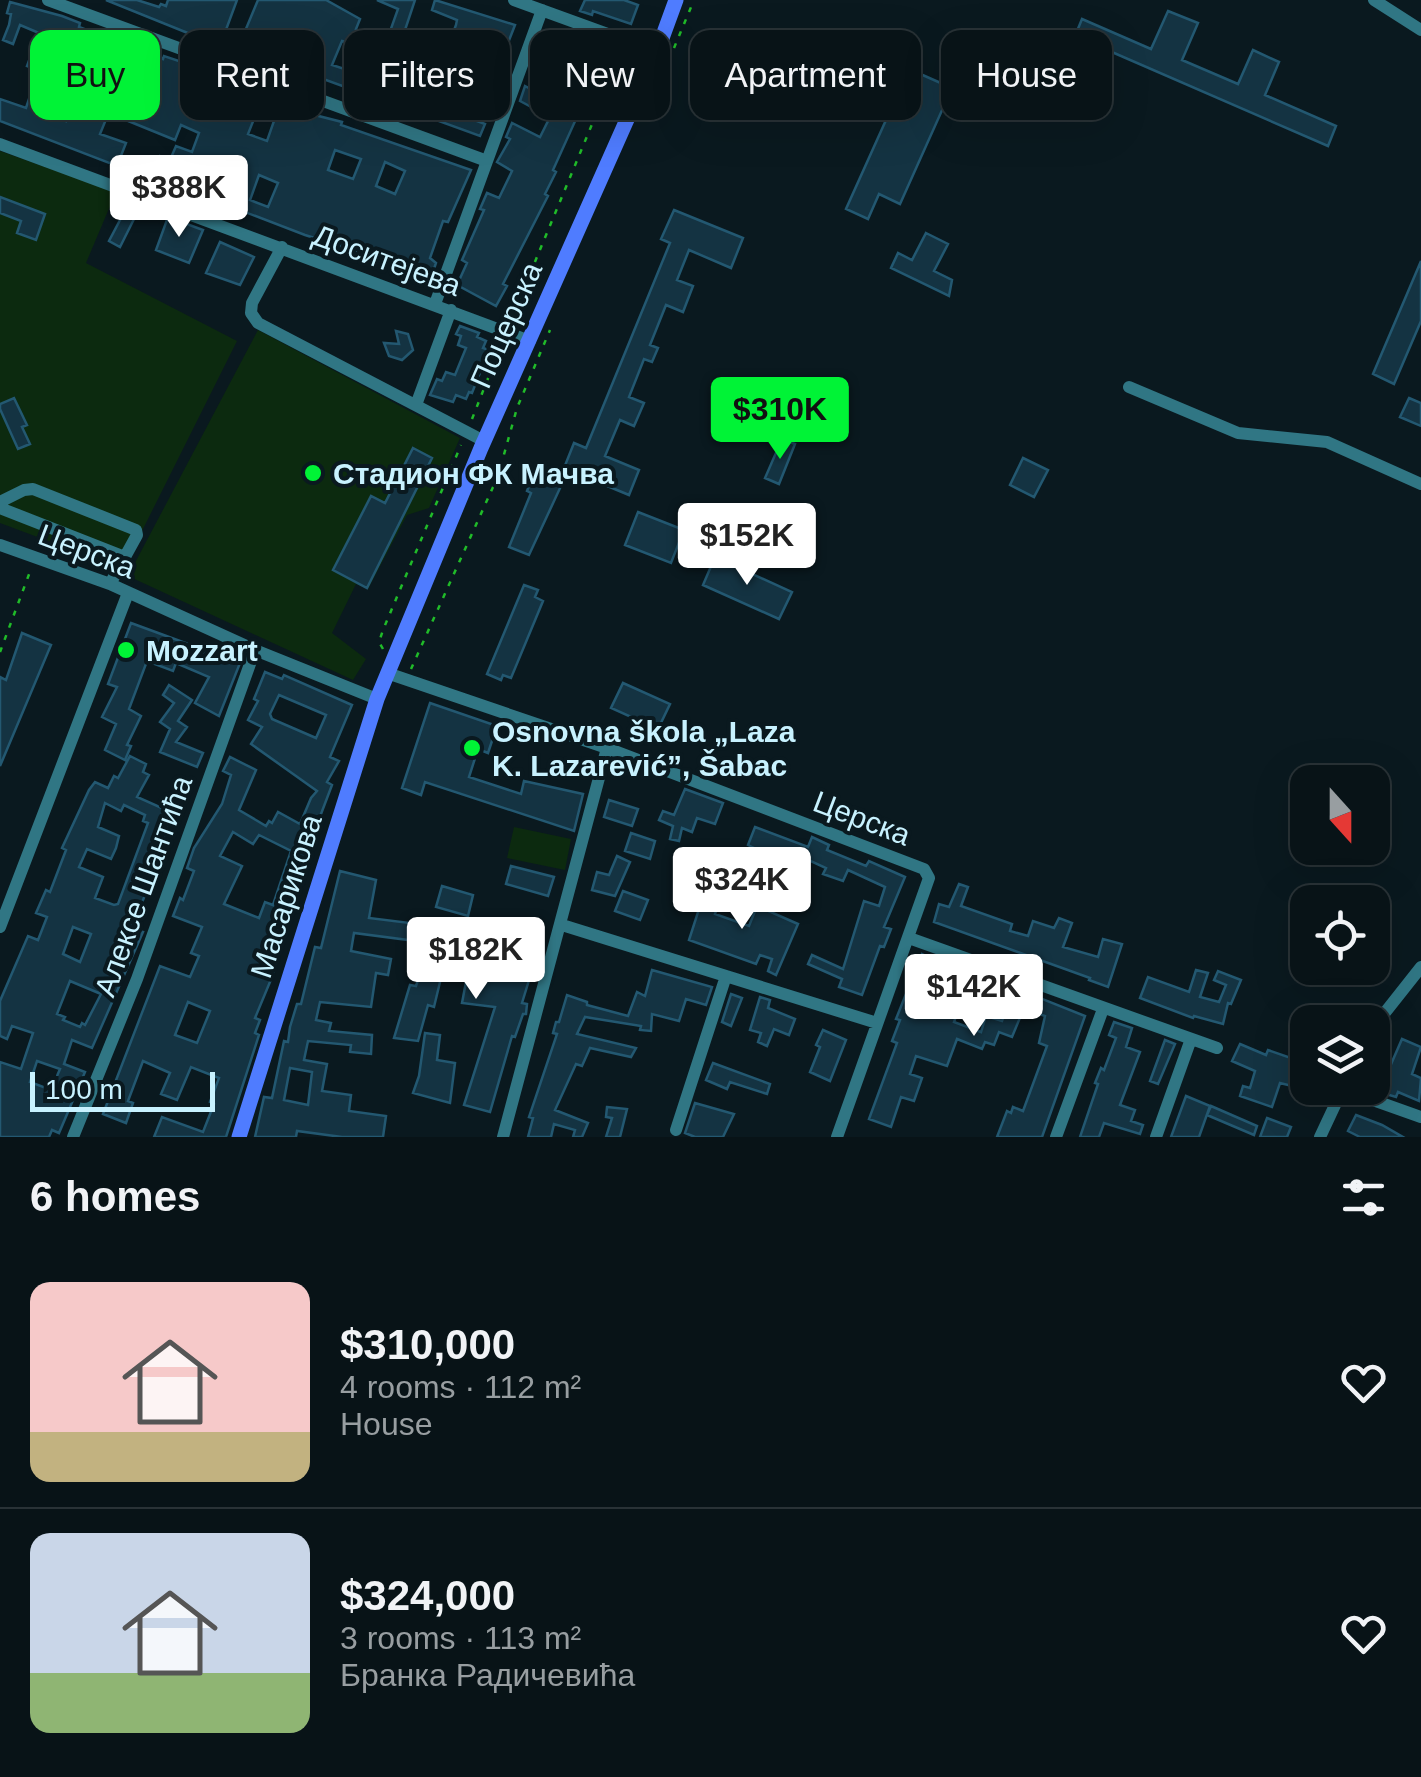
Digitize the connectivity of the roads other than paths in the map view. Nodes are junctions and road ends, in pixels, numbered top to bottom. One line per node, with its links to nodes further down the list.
1 (48, 0): 11 (street)
2 (514, 0): 5 (street)
3 (676, 0): 7 (main road, Поцерска)
4 (1374, 0): 8 (street)
5 (542, 10): 6 (street); 11 (street)
6 (596, 30)
7 (669, 30)
8 (1421, 30)
9 (633, 120): 15 (main road, Поцерска)
10 (0, 144): 12 (street, Доситејева)
11 (488, 161): 13 (street)
12 (282, 247): 13 (street, Доситејева); 17 (street)
13 (435, 304): 14 (street, Доситејева)
14 (451, 310): 15 (street, Доситејева); 17 (street)
15 (530, 341): 18 (main road, Поцерска)
16 (1129, 387): 19 (street)
17 (416, 405): 18 (street)
18 (484, 441): 26 (main road, Поцерска)
19 (1421, 484)
20 (0, 505): 22 (street); 22 (street)
21 (0, 545): 23 (street, Церска)
22 (125, 557): 23 (street)
23 (110, 584): 24 (street, Церска)
24 (128, 593): 25 (street, Церска); 30 (street)
25 (255, 650): 27 (street, Церска); 43 (street, Алексе Шантића)
26 (387, 673): 27 (main road, Масарикова); 28 (street, Церска)
27 (377, 699): 44 (main road, Масарикова)
28 (607, 748): 29 (street); 31 (street, Церска)
29 (562, 925): 33 (street); 45 (street)
30 (0, 927)
31 (909, 938): 35 (street); 36 (street)
32 (1421, 967): 34 (street)
33 (726, 976): 36 (street); 42 (street)
34 (1390, 1006)
35 (1103, 1009): 37 (street); 47 (street)
36 (877, 1023): 46 (street)
37 (1191, 1040): 38 (street); 48 (street)
38 (1217, 1048)
39 (1335, 1105): 49 (street)
40 (1390, 1105): 41 (street)
41 (1421, 1116)
42 (676, 1130)
43 (73, 1137)
44 (239, 1137)
45 (503, 1137)
46 (837, 1137)
47 (1056, 1137)
48 (1156, 1137)
49 (1320, 1137)

